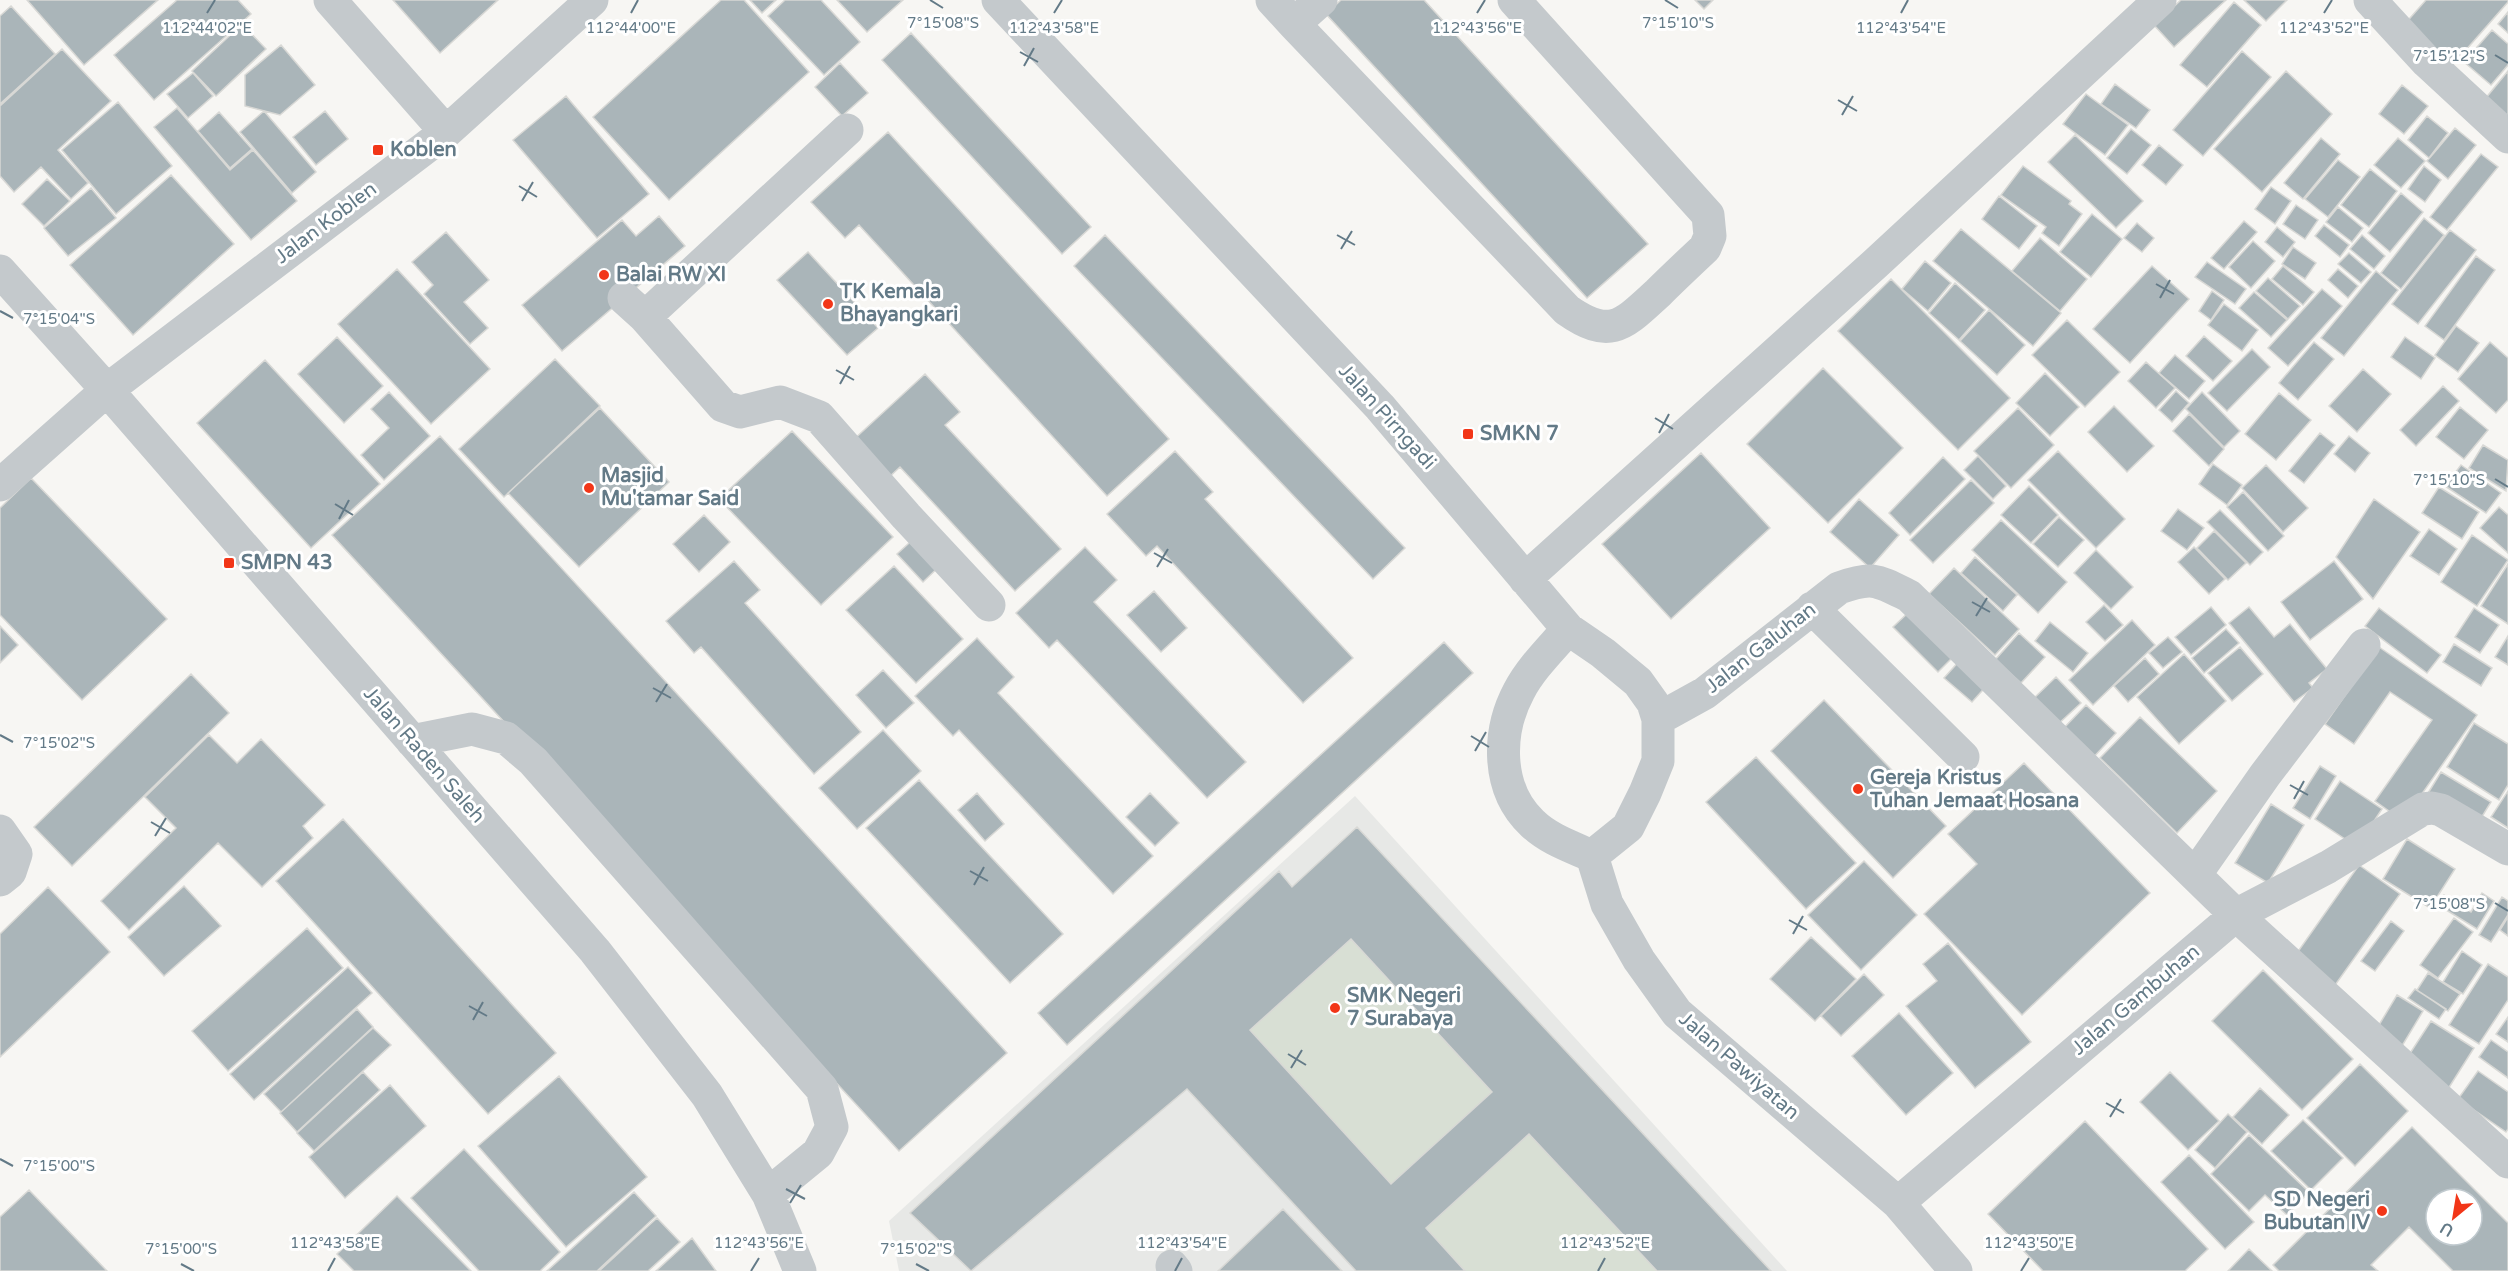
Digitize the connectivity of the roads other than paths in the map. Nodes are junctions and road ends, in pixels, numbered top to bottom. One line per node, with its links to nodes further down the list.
1 (330, 0): 11 (street)
2 (592, 0): 11 (street, Jalan Koblen)
3 (998, 0): 16 (street, Jalan Pirngadi)
4 (1272, 0): 9 (street)
5 (1321, 0): 9 (street)
6 (1514, 0): 9 (street)
7 (2160, 0): 16 (street)
8 (2370, 0): 12 (street)
9 (1294, 24)
10 (847, 130): 17 (street)
11 (446, 132): 14 (street, Jalan Koblen)
12 (2508, 137)
13 (0, 271): 14 (street, Jalan Raden Saleh)
14 (107, 390): 15 (street, Jalan Koblen); 22 (street, Jalan Raden Saleh)
15 (0, 485)
16 (1525, 579): 19 (street, Jalan Pirngadi)
17 (989, 605)
18 (1812, 608): 21 (street, Jalan Galuhan); 23 (street); 27 (street, Jalan Galuhan)
19 (1568, 629): 21 (street, Jalan Pirngadi); 26 (street)
20 (2364, 645): 27 (street)
21 (1658, 719): 26 (street, Jalan Pirngadi)
22 (412, 741): 31 (street, Jalan Raden Saleh); 31 (street)
23 (1963, 757)
24 (0, 831): 28 (street)
25 (2508, 849): 29 (street, Jalan Gambuhan)
26 (1592, 856): 32 (street, Jalan Pawiyatan)
27 (2195, 875): 29 (street)
28 (0, 880)
29 (2236, 915): 30 (street); 32 (street, Jalan Gambuhan)
30 (2508, 1162)
31 (768, 1194): 33 (street, Jalan Raden Saleh)
32 (1898, 1203): 34 (street, Jalan Pawiyatan)
33 (801, 1271)
34 (1956, 1271)

